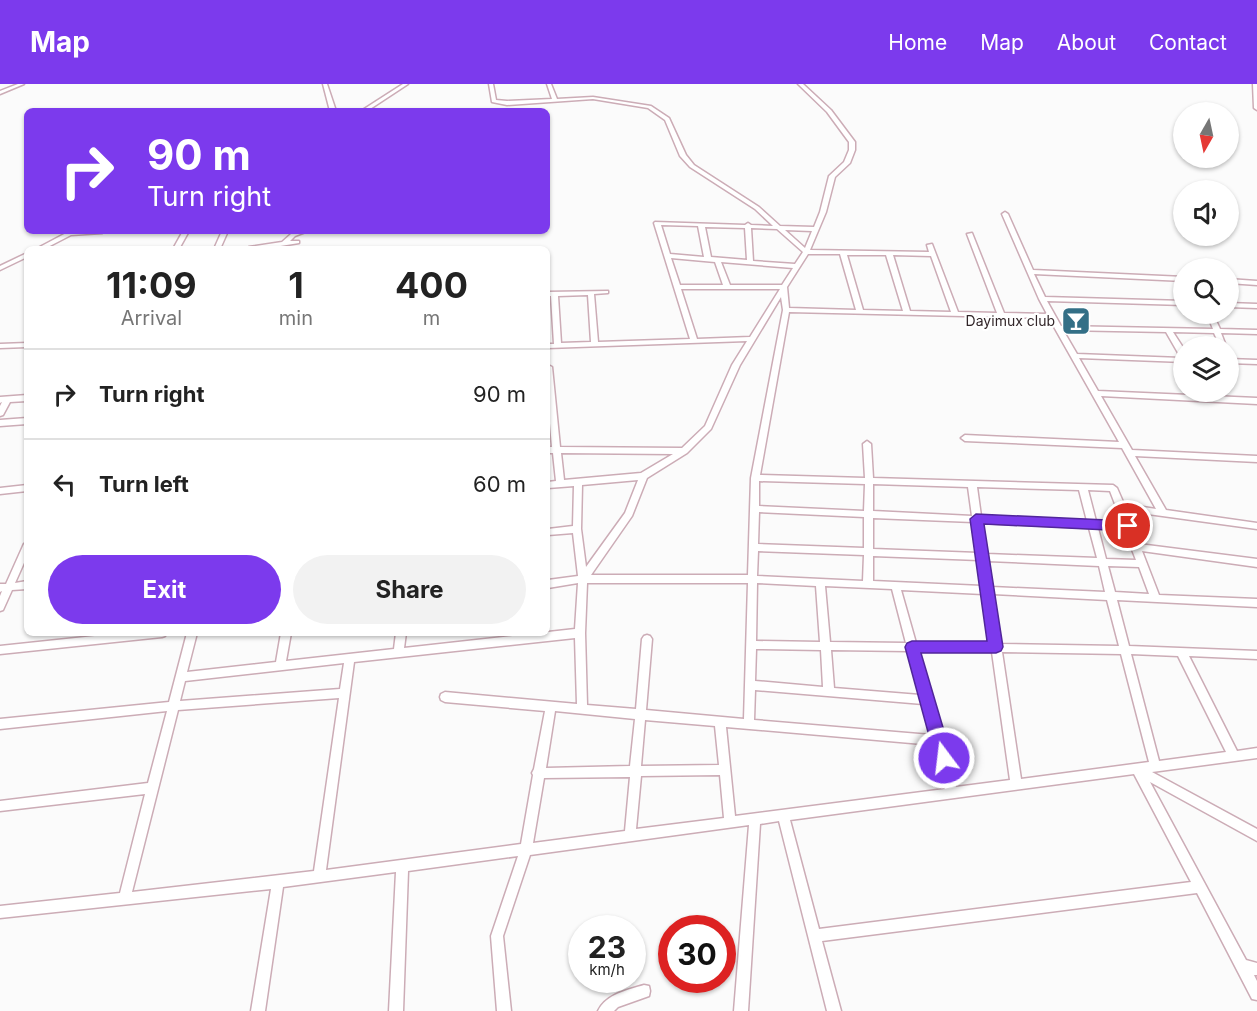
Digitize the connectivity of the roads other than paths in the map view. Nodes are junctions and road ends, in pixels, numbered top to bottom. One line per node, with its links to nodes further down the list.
1 (22, 84): 8 (street)
2 (325, 84): 10 (street)
3 (406, 84): 11 (street)
4 (491, 84): 9 (street)
5 (549, 84): 9 (street)
6 (800, 84): 17 (street)
7 (1255, 84): 12 (street)
8 (0, 93)
9 (555, 100): 16 (street)
10 (332, 108)
11 (369, 108)
12 (1257, 108)
13 (1005, 214): 36 (street)
14 (701, 224): 15 (street); 30 (street); 31 (street)
15 (747, 225): 16 (street); 33 (street)
16 (780, 227): 17 (street); 25 (street)
17 (815, 229): 25 (street)
18 (68, 234): 23 (street)
19 (296, 234): 24 (street)
20 (970, 234): 54 (street)
21 (297, 242): 24 (street)
22 (930, 245): 28 (street)
23 (45, 246)
24 (283, 246)
25 (806, 252): 26 (street); 34 (street)
26 (843, 252): 27 (street); 51 (street)
27 (889, 253): 28 (street); 52 (street)
28 (933, 254): 53 (street)
29 (24, 256): 35 (street)
30 (668, 256): 31 (street); 40 (street)
31 (708, 259): 32 (street)
32 (717, 260): 33 (street); 41 (street)
33 (750, 261): 34 (street)
34 (798, 266): 42 (street)
35 (0, 268)
36 (1031, 272): 37 (street); 46 (street)
37 (1173, 278)
38 (1239, 282): 39 (street)
39 (1257, 283)
40 (679, 287): 41 (street); 64 (street)
41 (727, 287): 42 (street)
42 (784, 287): 50 (street); 62 (street)
43 (606, 292): 44 (street)
44 (591, 293): 45 (street); 65 (street)
45 (551, 294): 67 (street)
46 (1042, 299): 47 (street); 55 (street)
47 (1173, 303)
48 (1239, 305): 49 (street)
49 (1257, 306)
50 (786, 310): 51 (street); 91 (street)
51 (860, 312): 52 (street)
52 (907, 313): 53 (street)
53 (955, 314): 54 (street)
54 (1002, 315): 55 (street)
55 (1051, 316): 57 (street)
56 (1214, 324): 59 (street)
57 (1058, 328): 58 (street); 70 (street)
58 (1168, 330): 59 (street); 63 (street)
59 (1217, 332): 60 (street); 61 (street)
60 (1257, 332)
61 (1219, 336)
62 (752, 339): 64 (street); 88 (street)
63 (1173, 339)
64 (694, 340): 65 (street)
65 (595, 344): 67 (street)
66 (24, 345): 68 (street)
67 (558, 345): 69 (street)
68 (0, 346)
69 (550, 346)
70 (1074, 356): 71 (street); 74 (street)
71 (1173, 358)
72 (1239, 361): 73 (street)
73 (1257, 362)
74 (1095, 393): 75 (street); 86 (street)
75 (1173, 394)
76 (24, 398): 78 (street)
77 (1239, 398): 79 (street)
78 (4, 400): 81 (street)
79 (1257, 400)
80 (550, 408): 87 (street)
81 (0, 413)
82 (24, 421): 83 (street)
83 (0, 423)
84 (964, 438): 86 (street)
85 (867, 444): 93 (street)
86 (1126, 449): 89 (street); 102 (street)
87 (552, 450): 88 (street); 94 (street)
88 (684, 451): 90 (street)
89 (1257, 459)
90 (643, 476): 92 (street); 118 (street)
91 (755, 478): 93 (street); 101 (street)
92 (578, 482): 94 (street); 108 (street)
93 (869, 482): 95 (street); 103 (street)
94 (560, 484): 96 (street)
95 (972, 484): 98 (street); 104 (street)
96 (550, 485)
97 (24, 488): 99 (street)
98 (1083, 488): 100 (street); 105 (street)
99 (0, 491)
100 (1120, 507): 102 (street); 106 (street)
101 (754, 509): 103 (street); 110 (street)
102 (1163, 513): 107 (street)
103 (869, 514): 104 (street); 113 (street)
104 (976, 519): 105 (street); 114 (street)
105 (1093, 524): 106 (street); 115 (street)
106 (1128, 526): 111 (street)
107 (1257, 526)
108 (577, 529): 109 (street); 118 (street)
109 (550, 532)
110 (754, 547): 113 (street); 119 (street)
111 (1136, 547): 116 (street); 117 (street)
112 (24, 551): 124 (street)
113 (869, 553): 114 (street); 122 (street)
114 (983, 559): 115 (street); 126 (street)
115 (1103, 563): 117 (street); 127 (street)
116 (1257, 563)
117 (1142, 564): 128 (street)
118 (583, 579): 119 (street); 121 (street); 131 (street)
119 (752, 579): 120 (street); 139 (street)
120 (820, 582): 122 (street); 140 (street)
121 (550, 584)
122 (868, 584): 125 (street)
123 (24, 585): 124 (street)
124 (4, 587): 130 (street)
125 (896, 587): 126 (street); 141 (street)
126 (987, 590): 127 (street); 142 (street)
127 (1111, 595): 128 (street); 144 (street)
128 (1155, 597): 129 (street)
129 (1257, 603)
130 (0, 607)
131 (579, 633): 138 (street); 158 (street)
132 (133, 636): 143 (street)
133 (191, 636): 150 (street)
134 (285, 636): 149 (street)
135 (401, 636): 146 (street)
136 (476, 636): 138 (street)
137 (646, 639): 159 (street)
138 (476, 644): 146 (street)
139 (750, 645): 140 (street); 151 (street)
140 (826, 646): 141 (street); 152 (street)
141 (912, 647): 142 (street); 155 (street)
142 (996, 647): 144 (street); 171 (street)
143 (0, 650)
144 (1126, 650): 145 (street); 166 (street)
145 (1181, 651): 147 (street); 165 (street)
146 (399, 653): 148 (street)
147 (1257, 655)
148 (350, 658): 149 (street); 153 (street)
149 (280, 666): 150 (street)
150 (181, 677): 156 (street)
151 (749, 685): 152 (street); 162 (street)
152 (829, 692): 155 (street)
153 (345, 693): 156 (street); 182 (street)
154 (445, 697): 157 (street)
155 (927, 700): 163 (street)
156 (174, 706): 161 (street); 172 (street)
157 (551, 706): 158 (street); 170 (street)
158 (582, 708): 159 (street)
159 (640, 714): 160 (street); 169 (street)
160 (720, 722): 162 (street); 168 (street)
161 (0, 724)
162 (749, 724): 163 (street)
163 (939, 741): 173 (street)
164 (1257, 753): 165 (street)
165 (1234, 756): 166 (street)
166 (1155, 766): 167 (street)
167 (1137, 769): 171 (street); 179 (street); 184 (street)
168 (724, 770): 169 (street); 177 (street)
169 (635, 771): 170 (street); 178 (street)
170 (538, 772): 180 (street)
171 (1016, 784): 173 (street)
172 (153, 788): 174 (street); 185 (street)
173 (952, 793): 175 (street)
174 (0, 807)
175 (783, 815): 176 (street); 187 (street)
176 (755, 819): 177 (street); 196 (street)
177 (730, 822): 178 (street)
178 (630, 835): 180 (street)
179 (1257, 835)
180 (526, 849): 181 (street); 194 (street)
181 (402, 865): 182 (street); 193 (street)
182 (319, 876): 183 (street)
183 (278, 882): 185 (street); 192 (street)
184 (1199, 887): 187 (street); 188 (street)
185 (125, 897): 186 (street)
186 (0, 912)
187 (815, 936): 197 (street)
188 (1241, 965): 189 (street); 191 (street)
189 (1257, 969)
190 (639, 993): 195 (street)
191 (1257, 994)
192 (258, 1011)
193 (396, 1011)
194 (504, 1011)
195 (604, 1011)
196 (741, 1011)
197 (834, 1011)

